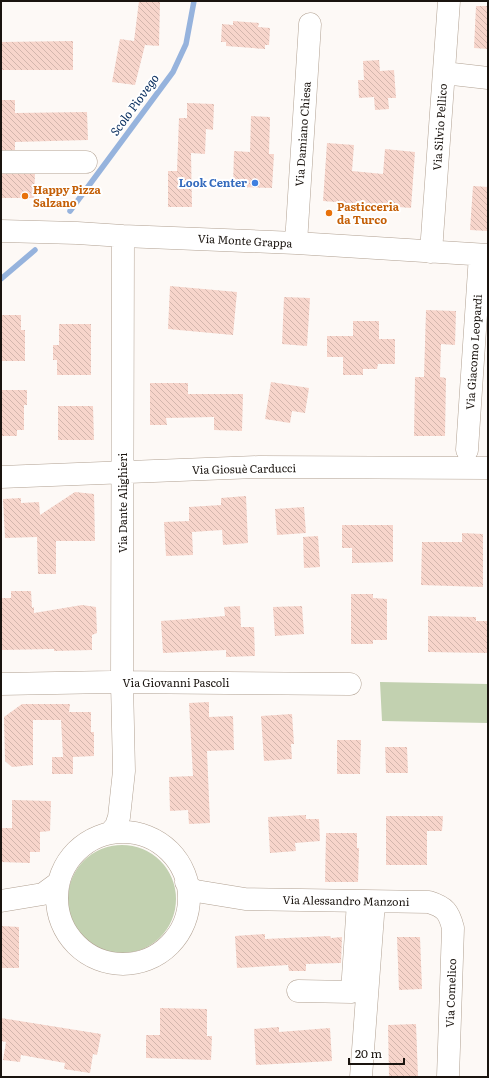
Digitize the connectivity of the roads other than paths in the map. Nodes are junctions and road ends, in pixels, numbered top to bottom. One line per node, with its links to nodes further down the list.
1 (449, 1): 3 (street, Via Silvio Pellico)
2 (310, 24): 9 (street, Via Damiano Chiesa)
3 (444, 74): 4 (street); 10 (street, Via Silvio Pellico)
4 (488, 78)
5 (1, 162): 6 (street)
6 (86, 162)
7 (1, 231): 8 (street, Via Monte Grappa)
8 (124, 236): 9 (street, Via Monte Grappa); 14 (street, Via Dante Alighieri)
9 (296, 243): 10 (street, Via Monte Grappa)
10 (431, 252): 11 (street, Via Monte Grappa)
11 (484, 255): 12 (street, Via Giacomo Leopardi)
12 (467, 450)
13 (488, 468): 14 (street, Via Giosuè Carducci)
14 (124, 472): 15 (street, Via Giosuè Carducci); 16 (street, Via Dante Alighieri)
15 (1, 477)
16 (122, 682): 17 (street, Via Giovanni Pascoli); 18 (street, Via Giovanni Pascoli); 19 (street, Via Dante Alighieri)
17 (1, 684)
18 (350, 684)
19 (124, 771): 20 (street, Via Dante Alighieri); 21 (street, Via Dante Alighieri)
20 (136, 832): 21 (street); 22 (street)
21 (110, 833): 23 (street)
22 (186, 882): 24 (street); 28 (street)
23 (58, 884): 25 (street); 29 (street)
24 (245, 899): 26 (street, Via Alessandro Manzoni); 28 (street)
25 (1, 902): 29 (street)
26 (366, 902): 27 (street, Via Alessandro Manzoni); 30 (street); 31 (street)
27 (446, 910): 32 (street, Via Comelico)
28 (187, 912): 29 (street)
29 (58, 915)
30 (298, 990)
31 (361, 1077)
32 (448, 1077)

